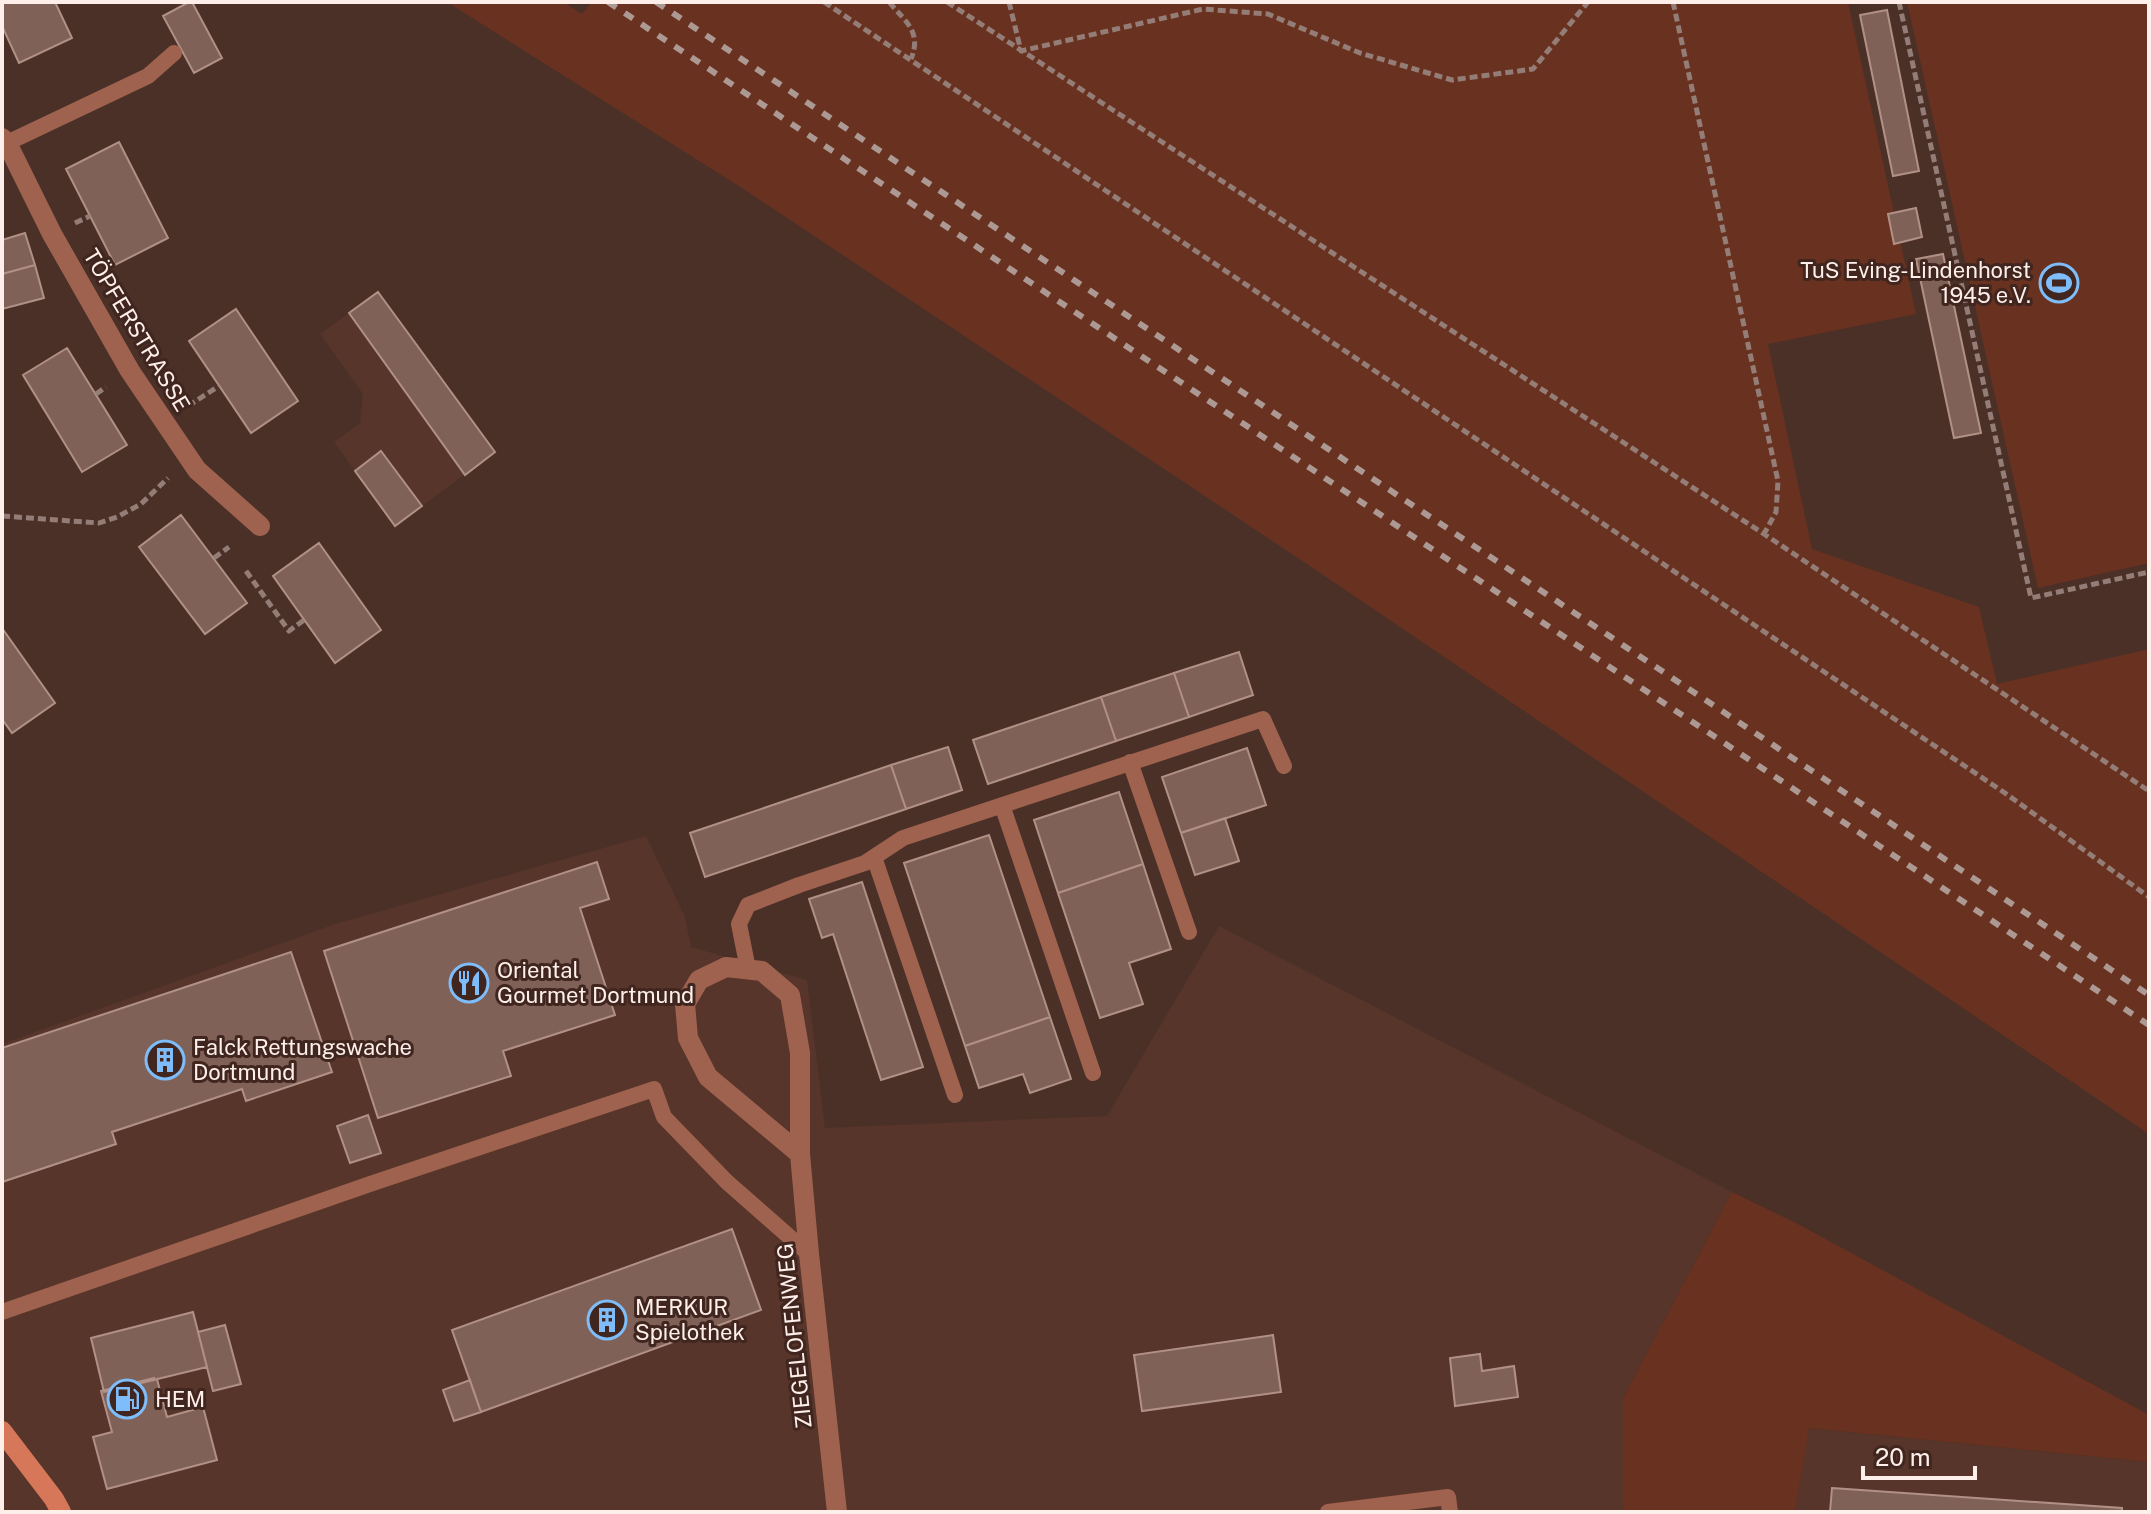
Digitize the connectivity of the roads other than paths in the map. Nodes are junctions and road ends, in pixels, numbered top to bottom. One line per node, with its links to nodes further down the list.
1 (174, 53): 2 (lane)
2 (4, 140): 3 (street, TÖPFERSTRASSE)
3 (260, 526)
4 (1130, 762): 5 (lane); 6 (lane); 8 (lane)
5 (1284, 766)
6 (1002, 805): 7 (lane); 10 (lane)
7 (874, 857): 9 (lane); 11 (lane)
8 (1189, 932)
9 (748, 969): 12 (street, ZIEGELOFENWEG); 12 (street)
10 (1093, 1073)
11 (955, 1095)
12 (800, 1154): 13 (street, ZIEGELOFENWEG)
13 (809, 1254): 14 (lane); 17 (street, ZIEGELOFENWEG)
14 (2, 1312)
15 (2, 1431): 16 (street)
16 (61, 1512)
17 (837, 1512)
18 (1328, 1512): 19 (lane)
19 (1450, 1512)

